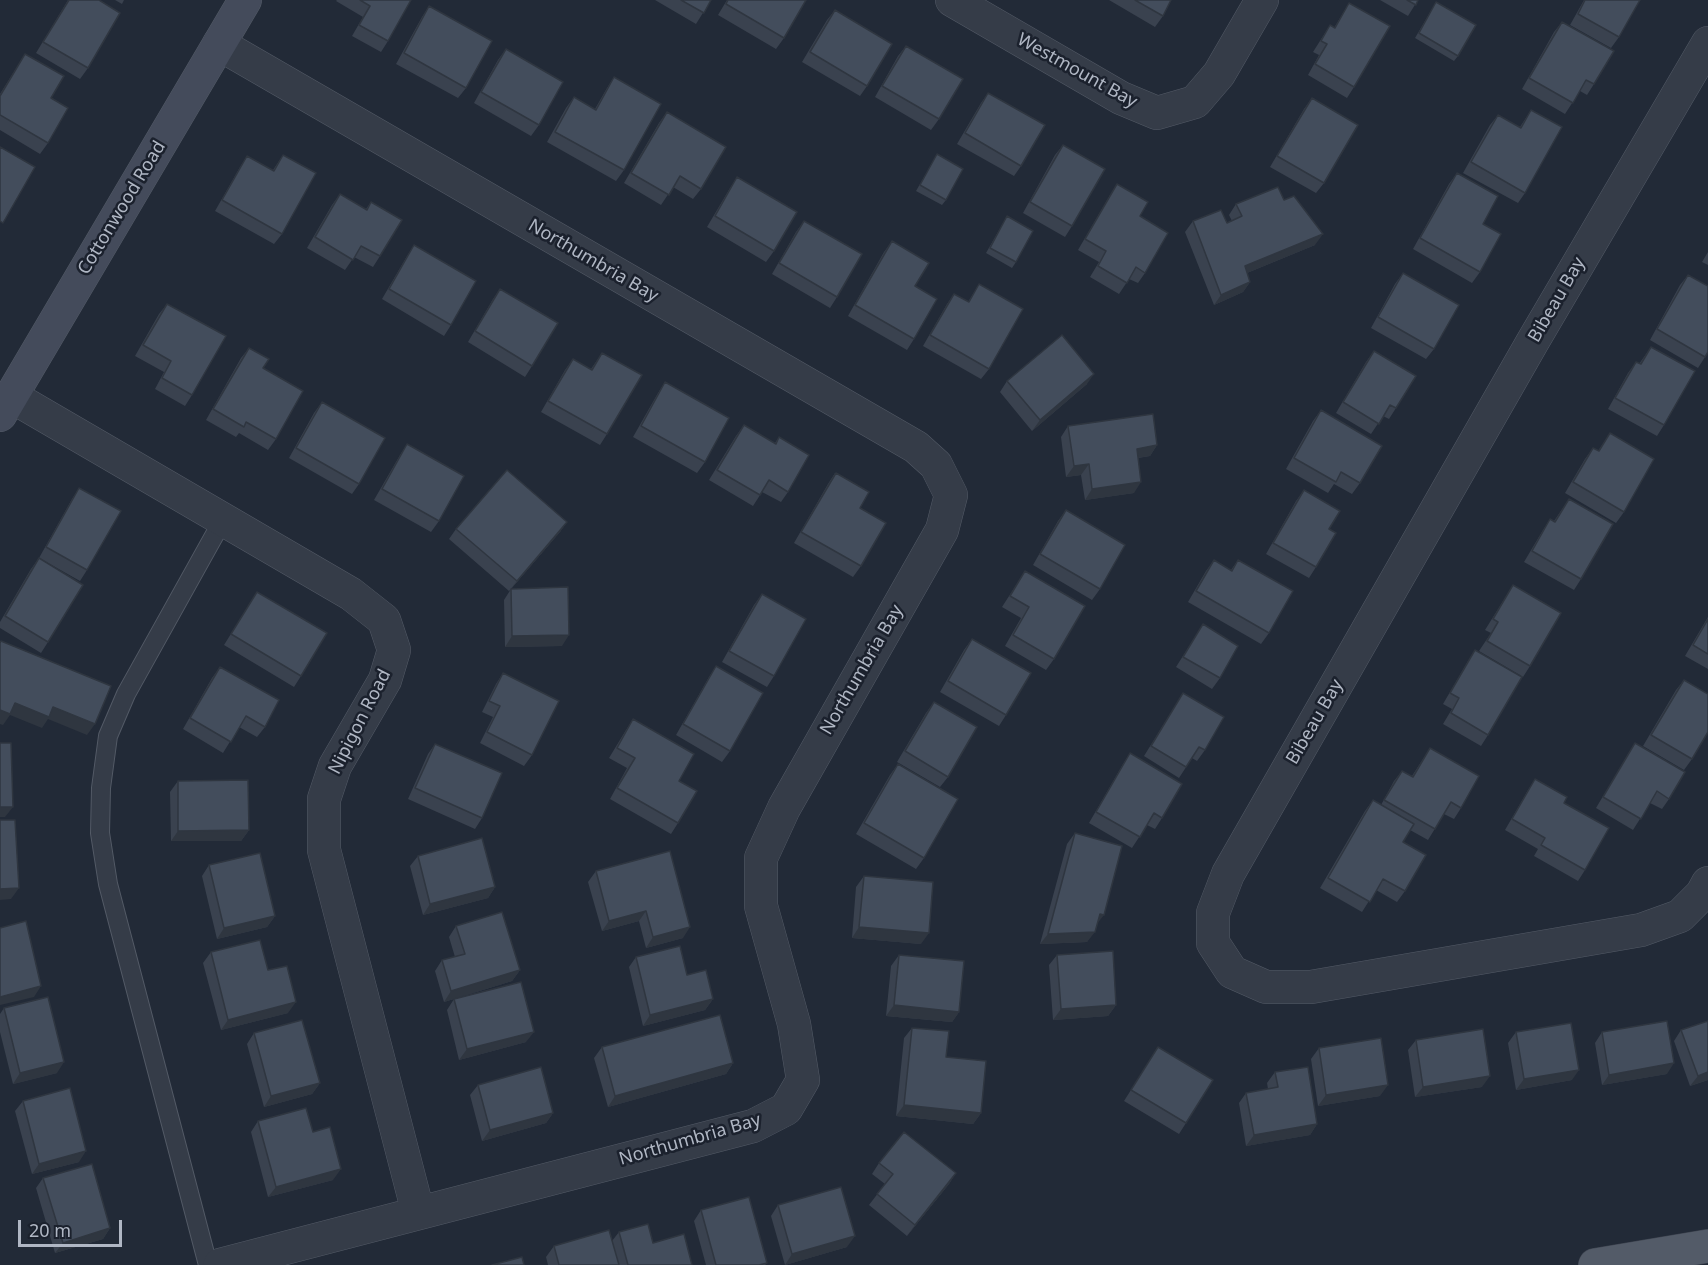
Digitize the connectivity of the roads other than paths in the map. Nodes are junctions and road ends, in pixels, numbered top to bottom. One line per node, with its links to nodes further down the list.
1 (245, 0): 5 (street, Cottonwood Road)
2 (952, 0): 3 (street, Westmount Bay)
3 (1262, 0)
4 (1708, 43): 8 (street, Bibeau Bay)
5 (219, 44): 6 (street, Cottonwood Road); 9 (street, Northumbria Bay)
6 (5, 406): 7 (street, Nipigon Road)
7 (224, 518): 9 (street, Nipigon Road); 11 (lane)
8 (1708, 883)
9 (418, 1212): 12 (street, Northumbria Bay)
10 (1708, 1246): 13 (main road)
11 (208, 1265)
12 (220, 1265)
13 (1595, 1265)

